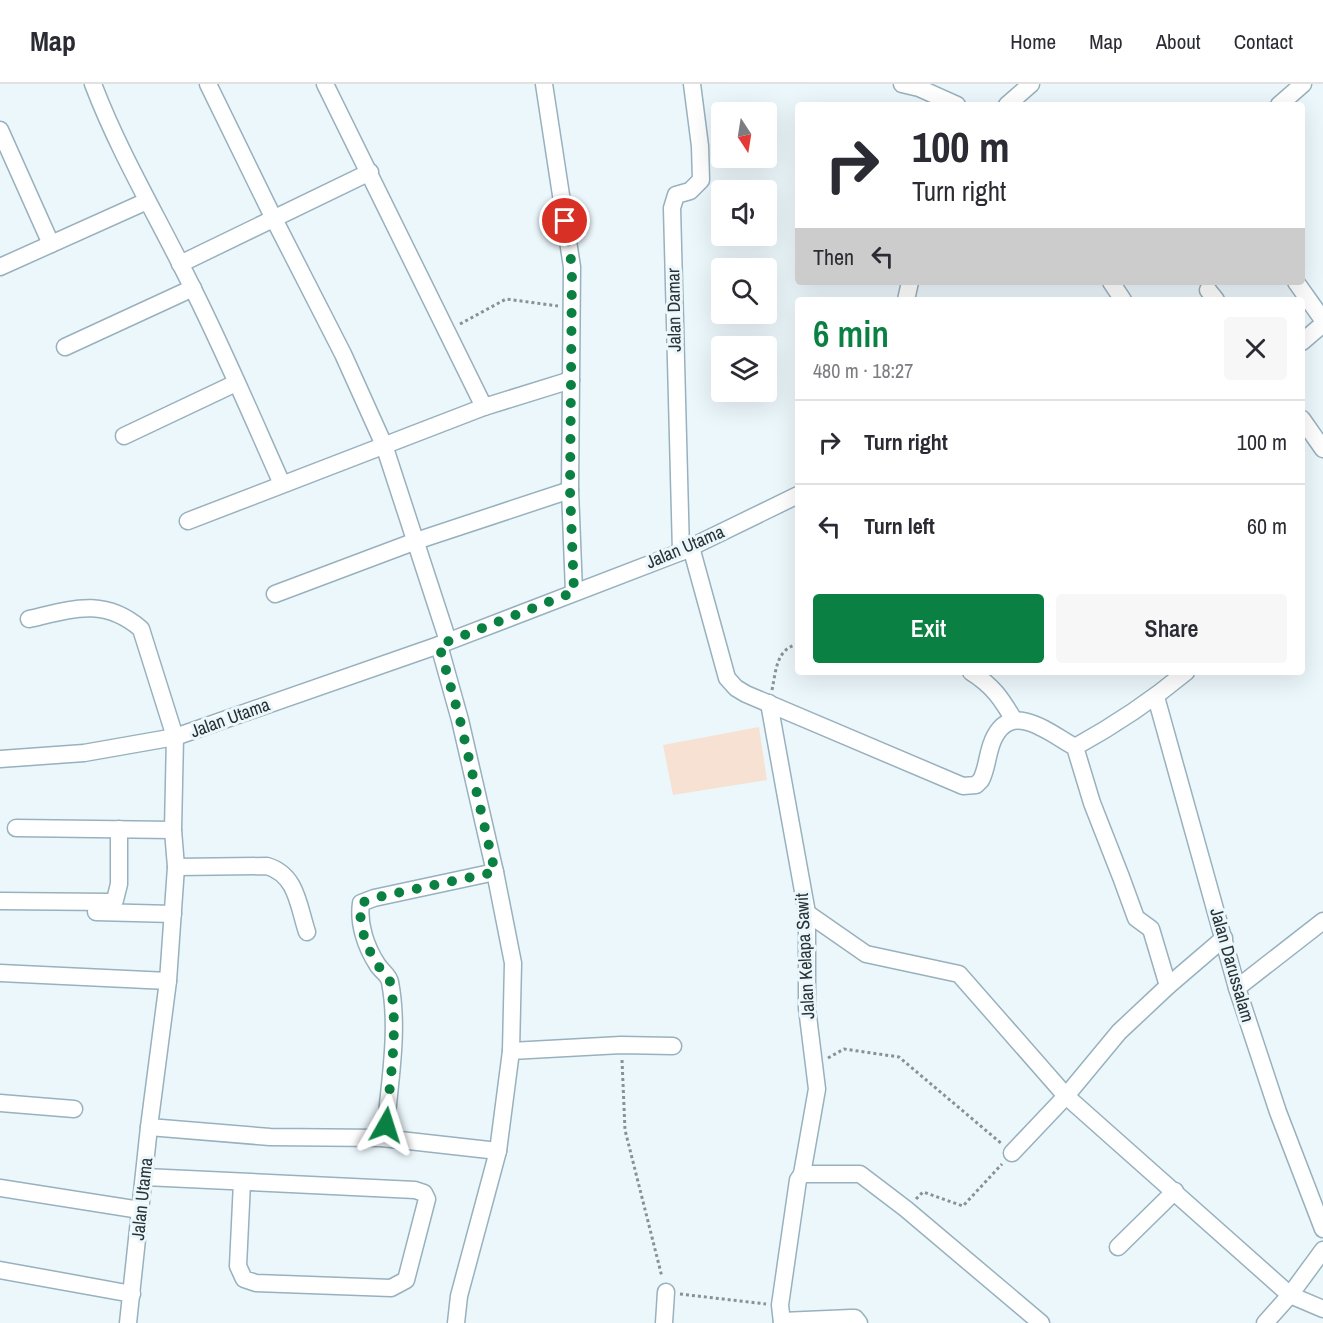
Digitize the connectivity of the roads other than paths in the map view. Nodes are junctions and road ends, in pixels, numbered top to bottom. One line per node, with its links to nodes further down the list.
1 (93, 84): 15 (street)
2 (208, 84): 16 (street)
3 (326, 84): 14 (street)
4 (544, 84): 25 (street)
5 (692, 84): 37 (street, Jalan Damar)
6 (902, 84): 9 (street)
7 (1031, 84): 11 (street)
8 (1303, 84): 12 (street)
9 (921, 86): 10 (street)
10 (951, 102)
11 (1010, 102)
12 (1282, 102)
13 (0, 130): 17 (street)
14 (370, 172): 16 (street); 27 (street)
15 (147, 201): 17 (street); 18 (street)
16 (274, 219): 18 (street); 30 (street)
17 (51, 244): 19 (street)
18 (180, 264): 21 (street)
19 (0, 267)
20 (1298, 285): 22 (street)
21 (193, 288): 24 (street); 26 (street)
22 (1323, 322): 23 (street)
23 (1305, 339)
24 (65, 347)
25 (571, 380): 27 (street); 33 (street)
26 (236, 383): 29 (street); 32 (street)
27 (484, 407): 30 (street)
28 (1305, 423): 31 (street)
29 (124, 436)
30 (384, 445): 32 (street); 36 (street)
31 (1323, 449)
32 (282, 484): 35 (street)
33 (570, 490): 36 (street); 38 (street)
34 (795, 496): 37 (street, Jalan Utama)
35 (188, 521)
36 (416, 541): 39 (street); 41 (street)
37 (686, 549): 38 (street, Jalan Utama); 45 (street)
38 (574, 592): 41 (street, Jalan Utama)
39 (275, 594)
40 (29, 619): 47 (street)
41 (443, 643): 47 (street, Jalan Utama); 54 (street)
42 (975, 675): 46 (street)
43 (1182, 675): 44 (street)
44 (1156, 697): 48 (street); 61 (street, Jalan Darussalam)
45 (769, 703): 46 (street); 57 (street, Jalan Kelapa Sawit)
46 (1014, 720): 48 (street)
47 (175, 737): 49 (street); 52 (street, Jalan Utama)
48 (1075, 747): 64 (street)
49 (0, 759)
50 (15, 828): 51 (street)
51 (119, 829): 52 (street); 55 (street)
52 (173, 830): 53 (street, Jalan Utama)
53 (176, 867): 58 (street, Jalan Utama); 60 (street)
54 (495, 872): 67 (street); 72 (street)
55 (0, 901)
56 (0, 909): 58 (street)
57 (807, 913): 68 (street); 75 (street, Jalan Kelapa Sawit)
58 (173, 914): 63 (street, Jalan Utama)
59 (1323, 921): 65 (street)
60 (307, 932)
61 (1224, 938): 64 (street); 65 (street, Jalan Darussalam)
62 (0, 973): 63 (street)
63 (168, 981): 71 (street, Jalan Utama)
64 (1168, 986): 68 (street)
65 (1237, 988): 81 (street, Jalan Darussalam)
66 (673, 1046): 67 (street)
67 (511, 1051): 73 (street)
68 (1066, 1096): 74 (street); 79 (street)
69 (0, 1103): 70 (street)
70 (74, 1109)
71 (149, 1127): 72 (street); 76 (street, Jalan Utama)
72 (382, 1138): 73 (street)
73 (498, 1151): 91 (street)
74 (1012, 1153)
75 (802, 1174): 89 (street, Jalan Kelapa Sawit); 94 (street)
76 (145, 1177): 77 (street); 80 (street, Jalan Utama)
77 (242, 1182): 77 (street)
78 (0, 1188): 80 (street)
79 (1174, 1191): 82 (street); 87 (street)
80 (140, 1210): 86 (street, Jalan Utama)
81 (1323, 1229)
82 (1118, 1246)
83 (1323, 1250): 87 (street)
84 (0, 1270): 86 (street)
85 (666, 1292): 92 (street)
86 (132, 1294): 90 (street, Jalan Utama)
87 (1290, 1295): 88 (street); 95 (street)
88 (1323, 1309)
89 (781, 1316): 93 (street)
90 (128, 1323)
91 (456, 1323)
92 (664, 1323)
93 (859, 1323)
94 (1041, 1323)
95 (1265, 1323)

